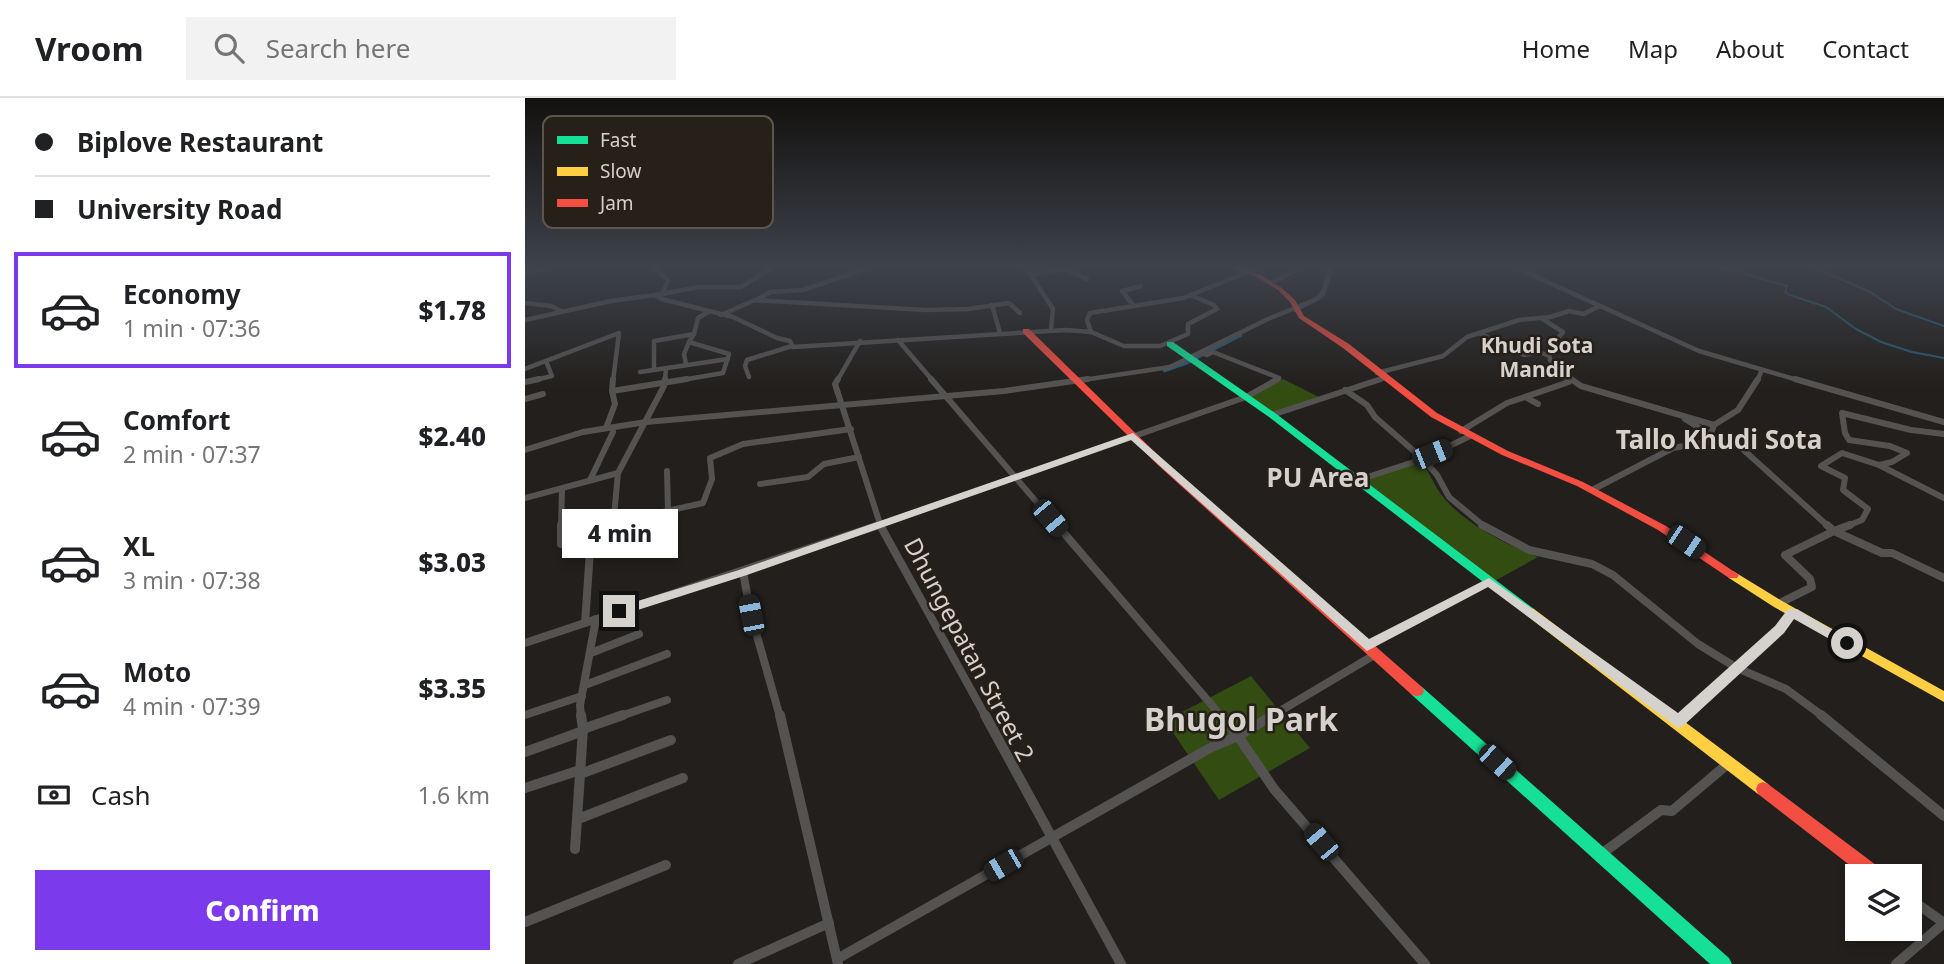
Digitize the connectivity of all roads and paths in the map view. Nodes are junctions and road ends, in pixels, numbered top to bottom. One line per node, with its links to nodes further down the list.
1 (556, 308): 15 (street)
2 (577, 308): 15 (street)
3 (697, 308): 16 (street)
4 (735, 308): 18 (street)
5 (899, 308): 6 (street)
6 (947, 308)
7 (993, 308): 26 (street)
8 (1015, 308): 17 (street)
9 (1053, 308): 22 (street)
10 (1119, 308): 21 (street)
11 (1216, 308): 32 (street)
12 (1594, 308): 19 (street)
13 (1604, 308): 43 (street)
14 (1297, 309): 35 (street); 44 (street)
15 (562, 311): 20 (street)
16 (708, 312): 18 (street); 27 (street)
17 (1020, 313)
18 (719, 315): 33 (street)
19 (1543, 317): 28 (street); 34 (street)
20 (527, 318)
21 (1088, 325): 23 (street); 25 (street)
22 (1051, 330): 23 (street); 24 (street)
23 (1066, 330): 25 (street)
24 (1026, 331): 26 (street); 50 (street)
25 (1091, 332): 32 (street)
26 (1000, 333): 29 (street)
27 (694, 334): 31 (street); 41 (street)
28 (1481, 334): 34 (street); 44 (street)
29 (898, 340): 30 (street); 53 (street)
30 (860, 341): 33 (street); 58 (street, Dhungepatan Street 2)
31 (689, 342): 36 (street); 38 (street)
32 (1170, 344): 35 (street)
33 (792, 346): 45 (street)
34 (1548, 353): 46 (street)
35 (1196, 355): 50 (street); 54 (street); 54 (street)
36 (728, 359): 38 (street); 48 (street)
37 (546, 361): 40 (street); 47 (street); 52 (street)
38 (686, 365): 39 (street)
39 (666, 368): 41 (street); 48 (street)
40 (525, 369)
41 (654, 369): 42 (street)
42 (640, 372)
43 (1761, 372): 62 (street); 63 (street)
44 (1381, 376): 51 (street); 66 (street)
45 (749, 377)
46 (1567, 379): 55 (street); 60 (street)
47 (535, 380): 49 (street); 56 (street)
48 (666, 381): 52 (street); 61 (street)
49 (525, 382)
50 (1077, 382): 53 (street); 68 (street)
51 (1345, 390): 59 (street); 72 (street)
52 (613, 391): 65 (street)
53 (947, 396): 58 (street); 76 (street)
54 (1246, 397): 59 (street); 68 (street)
55 (1525, 397): 57 (street); 66 (street)
56 (525, 399)
57 (1538, 404)
58 (843, 405): 61 (street); 64 (street, Dhungepatan Street 2)
59 (1272, 415): 78 (street)
60 (1679, 415): 63 (street); 69 (street)
61 (643, 422): 65 (street); 75 (street)
62 (1944, 422)
63 (1714, 425): 69 (street)
64 (851, 429): 71 (street, Dhungepatan Street 2); 84 (street)
65 (610, 430): 70 (street); 77 (street)
66 (1465, 433): 72 (street); 81 (street)
67 (1944, 433): 73 (street)
68 (1133, 436): 76 (street); 98 (street)
69 (1709, 439): 81 (street); 87 (street)
70 (525, 450)
71 (859, 457): 79 (street); 86 (street, Dhungepatan Street 2)
72 (1423, 459): 78 (street); 101 (street)
73 (1879, 465): 83 (street); 87 (street)
74 (667, 471): 84 (street)
75 (618, 473): 77 (street); 85 (street)
76 (1015, 477): 86 (street); 109 (street)
77 (590, 480): 80 (street)
78 (1355, 481): 91 (street)
79 (760, 484)
80 (562, 489): 82 (street); 88 (street)
81 (1592, 490): 92 (street)
82 (525, 498)
83 (1944, 498)
84 (668, 510): 85 (street)
85 (614, 523): 88 (street)
86 (880, 524): 89 (street); 118 (street, Dhungepatan Street 2)
87 (1834, 531): 90 (street); 92 (street)
88 (591, 536): 95 (street)
89 (743, 572): 94 (street); 125 (street)
90 (1944, 578)
91 (1489, 582): 98 (street); 107 (street)
92 (1778, 604): 93 (street)
93 (1793, 612): 101 (street); 104 (street)
94 (596, 619): 95 (street); 99 (street)
95 (585, 623): 97 (street)
96 (639, 634): 99 (street)
97 (525, 643)
98 (1372, 650): 109 (street); 120 (street)
99 (591, 653): 102 (street)
100 (667, 654): 102 (street)
101 (1737, 668): 107 (street); 116 (street)
102 (585, 685): 103 (street)
103 (582, 696): 106 (street); 108 (street)
104 (1944, 697)
105 (667, 700): 108 (street)
106 (525, 715)
107 (1678, 722): 112 (street)
108 (583, 730): 111 (street); 113 (street)
109 (1238, 736): 118 (street); 130 (street)
110 (671, 740): 113 (street)
111 (525, 752)
112 (1730, 762): 120 (street); 121 (street)
113 (580, 772): 115 (street); 117 (street)
114 (683, 778): 117 (street)
115 (525, 788)
116 (1944, 816)
117 (578, 819): 119 (street)
118 (1050, 838): 127 (street); 129 (street, Dhungepatan Street 2)
119 (575, 849)
120 (1599, 855): 131 (street)
121 (1861, 864)
122 (666, 865): 124 (street)
123 (1922, 907): 126 (street)
124 (525, 922)
125 (829, 923): 127 (street); 128 (street)
126 (1944, 923): 132 (street)
127 (837, 962)
128 (738, 964)
129 (1121, 964)
130 (1425, 964)
131 (1723, 964)
132 (1896, 964)

